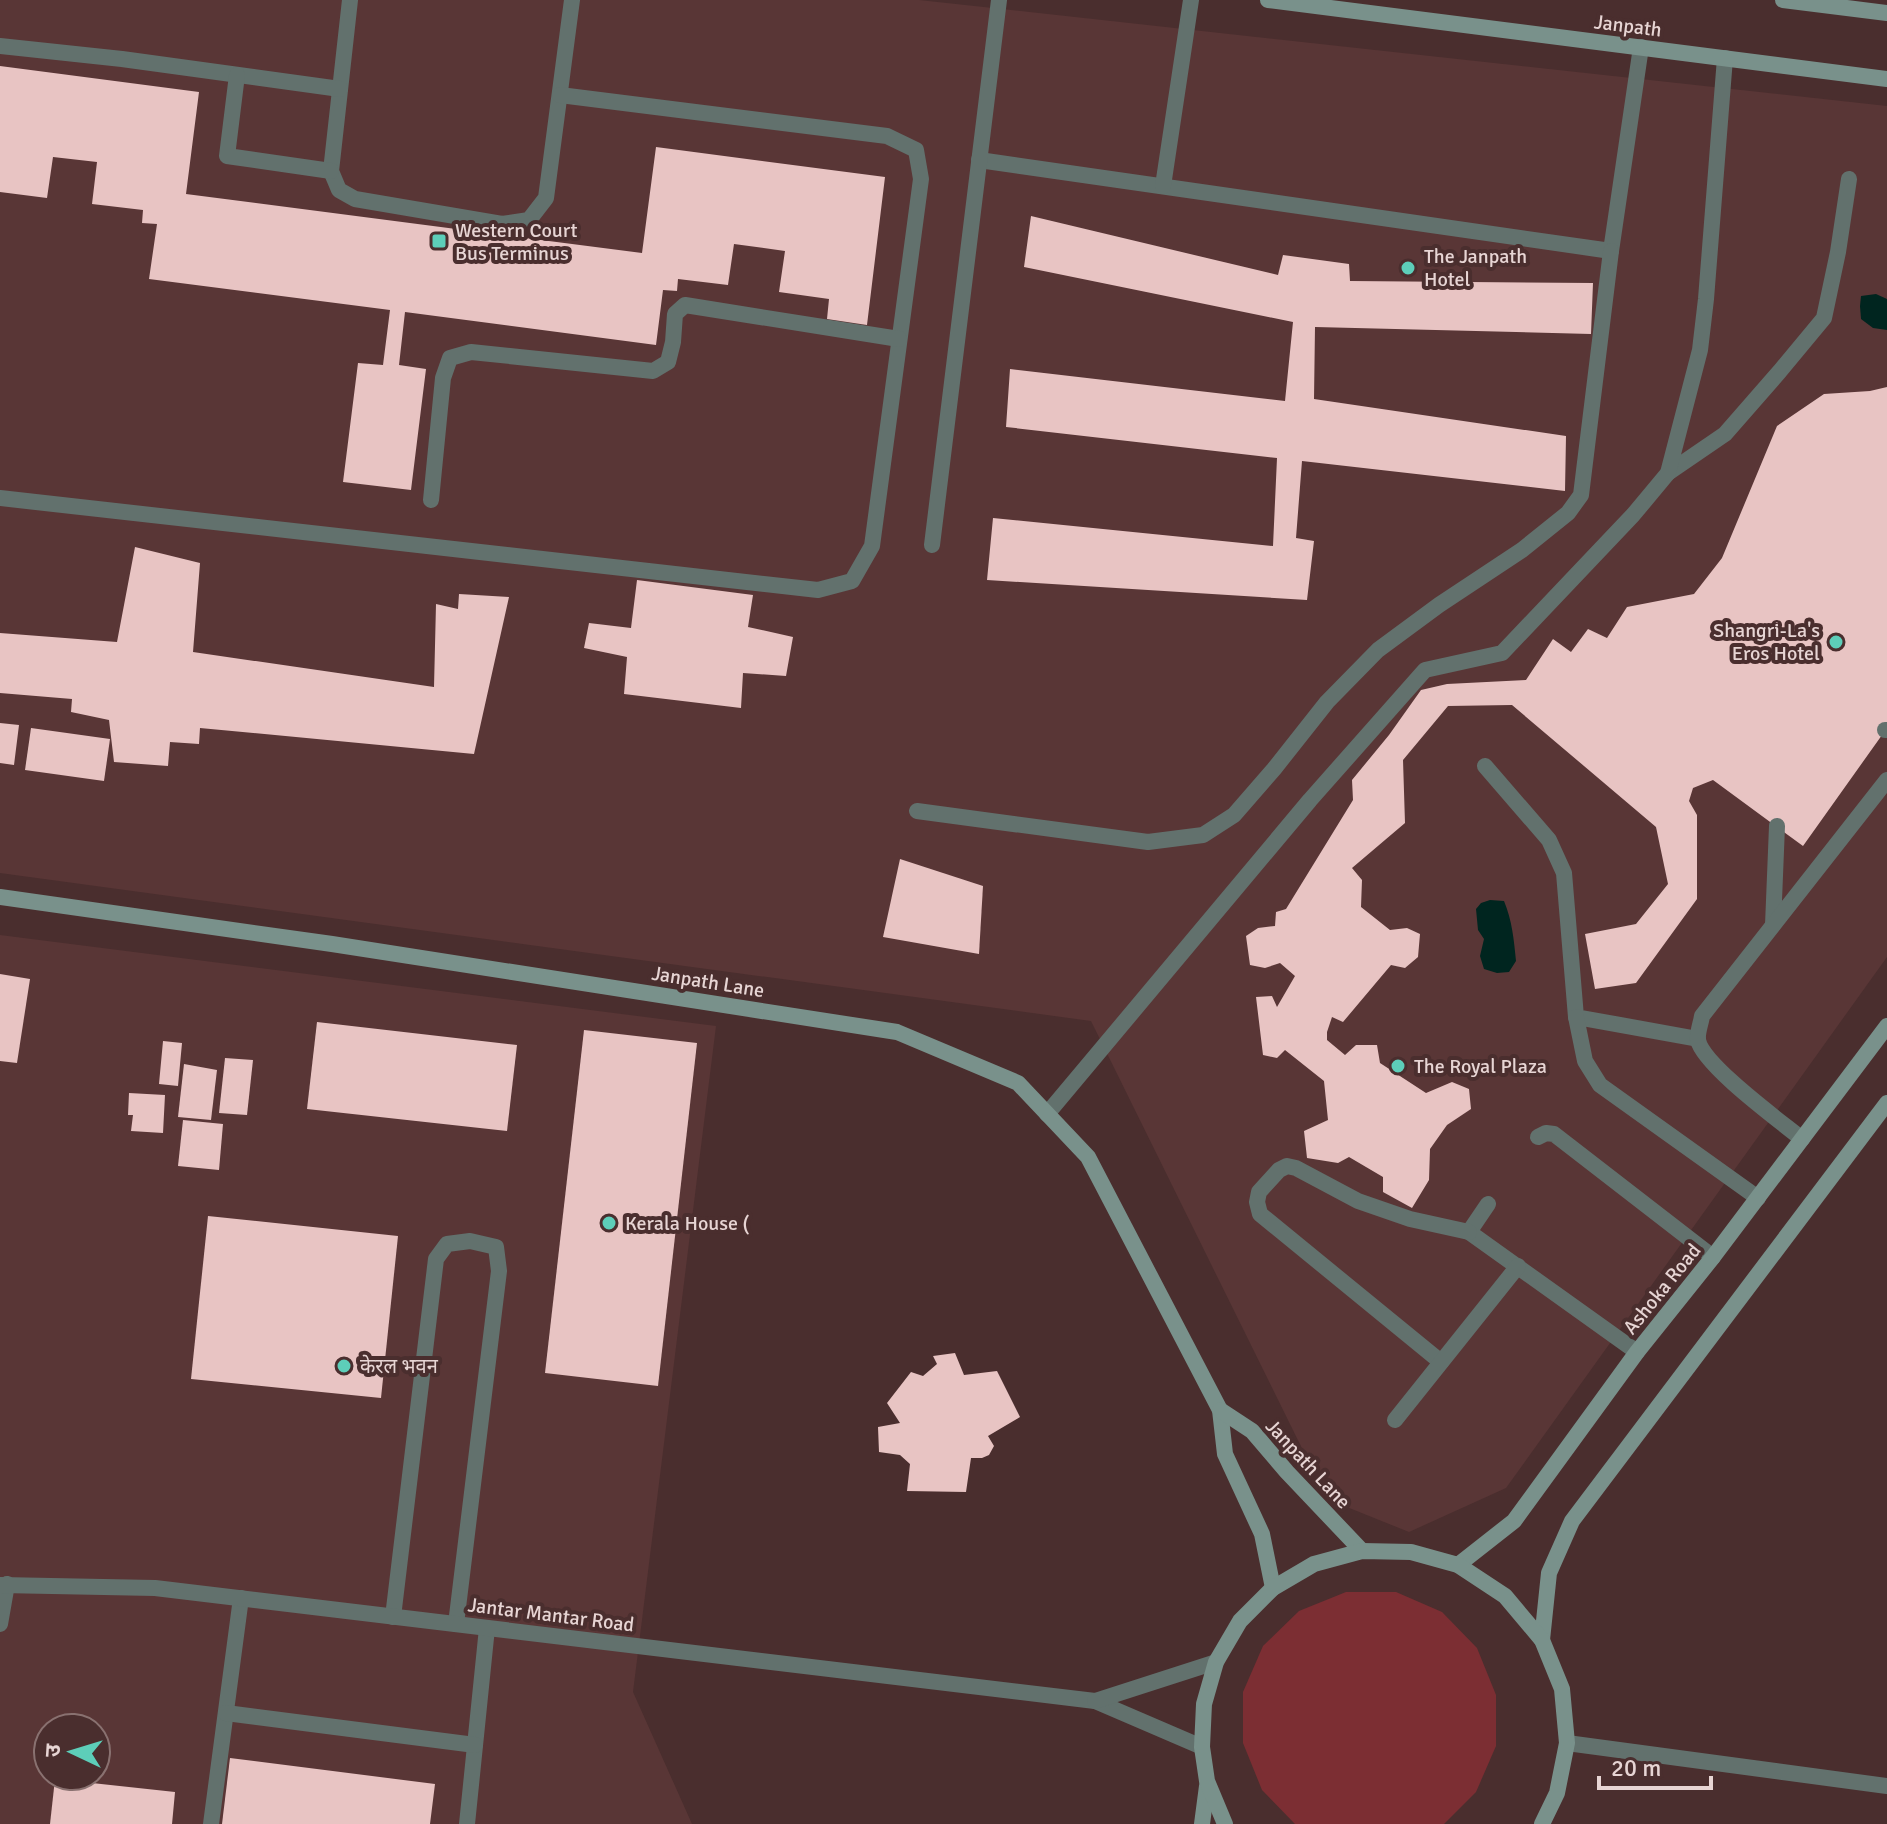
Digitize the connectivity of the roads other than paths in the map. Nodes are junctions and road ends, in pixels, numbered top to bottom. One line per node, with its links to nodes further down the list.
1 (350, 0): 13 (street)
2 (572, 0): 14 (street)
3 (999, 0): 15 (street)
4 (1191, 0): 18 (street)
5 (1268, 0): 9 (main road, Janpath)
6 (1783, 0): 7 (main road)
7 (1887, 13)
8 (0, 46): 11 (street)
9 (1641, 47): 10 (main road, Janpath); 19 (street)
10 (1725, 58): 12 (main road, Janpath); 21 (street)
11 (237, 75): 13 (street); 16 (street)
12 (1887, 79)
13 (340, 89): 16 (street)
14 (560, 95): 16 (street); 20 (street)
15 (979, 160): 18 (street); 24 (street)
16 (331, 171)
17 (1849, 179): 21 (street)
18 (1163, 186): 19 (street)
19 (1611, 251): 27 (street)
20 (899, 339): 22 (street); 23 (street)
21 (1668, 473): 35 (street)
22 (0, 498)
23 (431, 500)
24 (932, 545)
25 (1485, 766): 31 (street)
26 (1887, 780): 30 (street)
27 (917, 811)
28 (1777, 826): 30 (street)
29 (0, 897): 35 (main road, Janpath Lane)
30 (1773, 925): 33 (street)
31 (1576, 1017): 33 (street); 38 (street)
32 (1887, 1026): 37 (main road, Ashoka Road)
33 (1698, 1039): 37 (street)
34 (1887, 1103): 56 (main road)
35 (1047, 1114): 45 (main road, Janpath Lane)
36 (1538, 1137): 41 (street)
37 (1802, 1139): 38 (main road, Ashoka Road)
38 (1758, 1198): 41 (main road, Ashoka Road)
39 (1488, 1204): 40 (street)
40 (1469, 1232): 42 (street); 44 (street)
41 (1713, 1257): 43 (main road, Ashoka Road)
42 (1518, 1266): 43 (street); 44 (street)
43 (1637, 1352): 48 (main road, Ashoka Road)
44 (1441, 1362): 46 (street)
45 (1220, 1410): 47 (main road, Janpath Lane); 50 (main road, Janpath Lane)
46 (1395, 1420)
47 (1362, 1551): 48 (main road); 50 (main road)
48 (1458, 1565): 56 (main road)
49 (3, 1584): 51 (street, Jantar Mantar Road); 53 (street)
50 (1273, 1588): 57 (main road)
51 (241, 1598): 52 (street, Jantar Mantar Road); 59 (street)
52 (393, 1617): 54 (street, Jantar Mantar Road); 54 (street)
53 (0, 1624)
54 (456, 1624): 55 (street, Jantar Mantar Road)
55 (487, 1628): 58 (street, Jantar Mantar Road); 61 (street)
56 (1542, 1640): 60 (main road)
57 (1216, 1662): 58 (street, Jantar Mantar Road); 62 (main road)
58 (1095, 1701): 62 (street, Jantar Mantar Road)
59 (226, 1713): 61 (street); 65 (street)
60 (1567, 1743): 64 (street); 69 (main road)
61 (475, 1745): 66 (street)
62 (1202, 1747): 63 (main road)
63 (1207, 1781): 67 (main road); 68 (main road)
64 (1887, 1786)
65 (211, 1824)
66 (467, 1824)
67 (1202, 1824)
68 (1225, 1824)
69 (1542, 1824)

